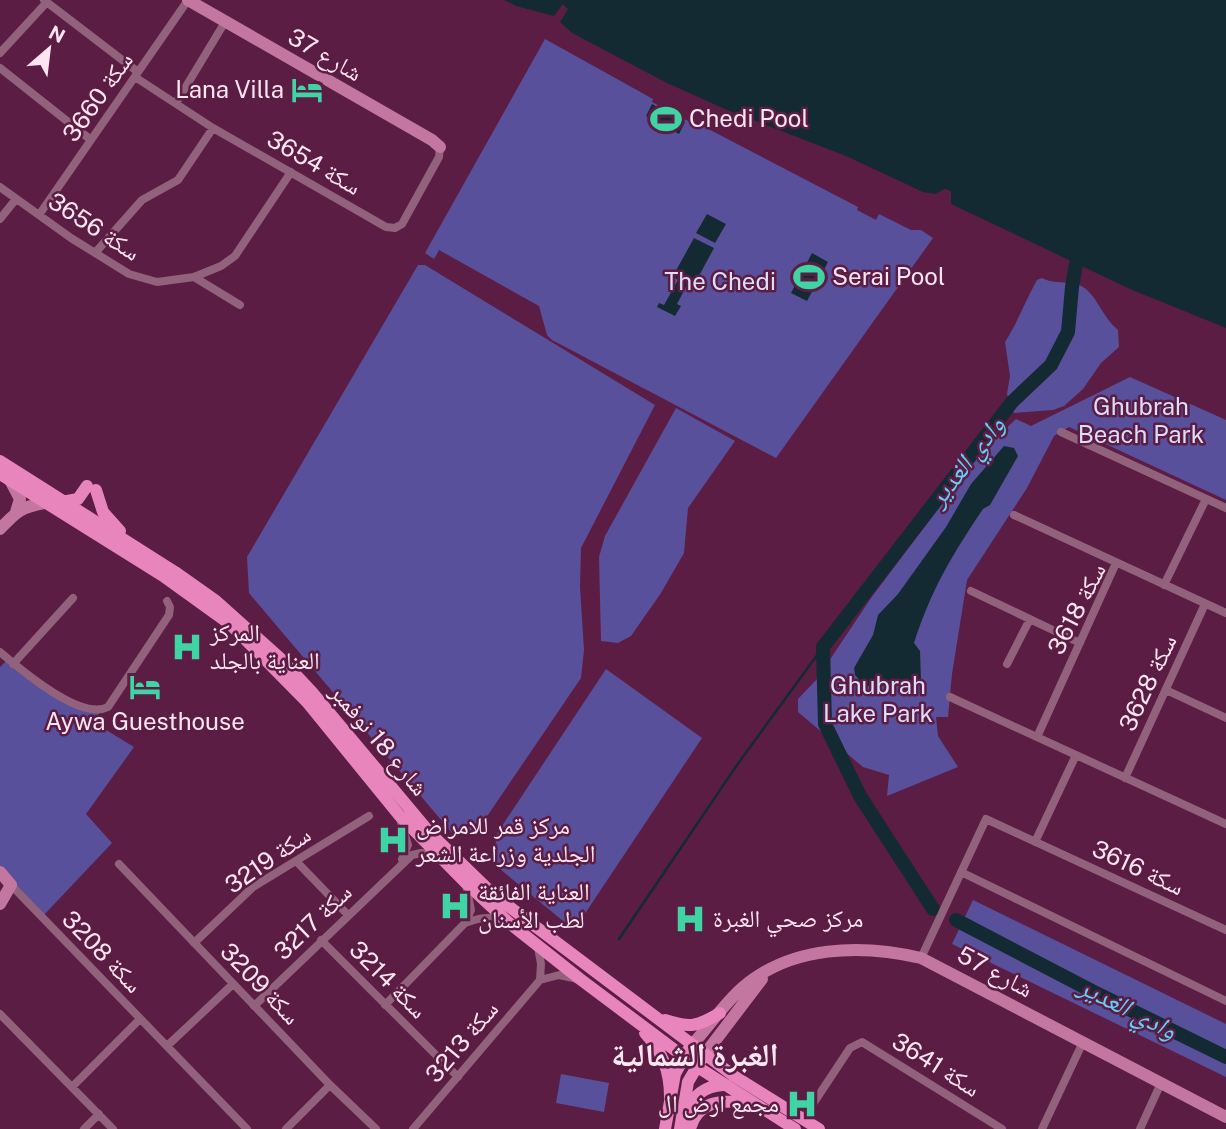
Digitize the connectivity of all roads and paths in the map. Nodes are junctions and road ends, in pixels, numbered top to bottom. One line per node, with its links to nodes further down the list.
1 (188, 0): 3 (street, شارع 37); 6 (street, سكة 3660)
2 (45, 1): 4 (street); 6 (street, سكة 3654)
3 (225, 22): 7 (street); 10 (street, شارع 37)
4 (0, 53)
5 (0, 68): 9 (street)
6 (136, 75): 7 (street, سكة 3654); 9 (street, سكة 3660)
7 (176, 103): 8 (street, سكة 3654)
8 (213, 128): 11 (street, سكة 3654); 16 (street)
9 (91, 140): 14 (street, سكة 3660)
10 (440, 147): 11 (street, سكة 3654)
11 (291, 173): 17 (street, سكة 3656)
12 (0, 187): 13 (street, سكة 3656)
13 (16, 199): 14 (street, سكة 3656); 15 (street)
14 (39, 215): 16 (street, سكة 3656)
15 (0, 219)
16 (95, 253): 17 (street, سكة 3656)
17 (194, 277): 18 (street)
18 (240, 305)
19 (1061, 432): 23 (street)
20 (0, 461): 24 (main road, شارع 18 نوفمبر)
21 (0, 474): 22 (main road, شارع 18 نوفمبر)
22 (11, 482): 25 (main road, شارع 18 نوفمبر); 27 (street)
23 (1206, 499): 26 (street); 32 (street)
24 (62, 502): 30 (main road, شارع 18 نوفمبر); 30 (main road)
25 (44, 503): 27 (street); 49 (main road, شارع 18 نوفمبر)
26 (1226, 508)
27 (16, 512): 29 (street)
28 (1014, 515): 31 (street)
29 (0, 529)
30 (153, 558): 80 (main road, شارع 18 نوفمبر)
31 (1116, 564): 32 (street, سكة 3618); 39 (street, سكة 3618)
32 (1164, 585): 36 (street, سكة 3618)
33 (971, 591): 38 (street)
34 (73, 598): 41 (street)
35 (167, 601): 41 (street)
36 (1205, 604): 37 (street, سكة 3618); 43 (street, سكة 3628)
37 (1226, 613)
38 (1030, 619): 39 (street); 42 (street)
39 (1080, 643): 46 (street, سكة 3618)
40 (0, 652): 41 (street)
41 (13, 664)
42 (1007, 664)
43 (1166, 690): 45 (street); 48 (street, سكة 3628)
44 (950, 698): 46 (street)
45 (1226, 718)
46 (1037, 737): 47 (street)
47 (1076, 755): 48 (street); 52 (street)
48 (1125, 778): 51 (street)
49 (399, 815): 53 (main road, شارع 18 نوفمبر); 56 (street)
50 (369, 816): 54 (street, سكة 3219)
51 (1226, 824)
52 (1035, 842): 58 (street, سكة 3616); 65 (street, سكة 3616)
53 (438, 855): 56 (street, سكة 3217); 59 (main road, شارع 18 نوفمبر)
54 (296, 861): 62 (street); 67 (street, سكة 3219)
55 (119, 864): 67 (street, سكة 3209)
56 (399, 865): 62 (street, سكة 3217)
57 (0, 872): 60 (street)
58 (961, 872): 69 (street, سكة 3616); 74 (street)
59 (465, 882): 63 (main road, شارع 18 نوفمبر); 64 (street)
60 (10, 885): 61 (street); 81 (street, سكة 3208)
61 (0, 904)
62 (348, 915): 66 (street, سكة 3217)
63 (508, 922): 64 (street); 68 (main road, شارع 18 نوفمبر)
64 (465, 923): 75 (street)
65 (1226, 930)
66 (321, 940): 75 (street, سكة 3214); 76 (street, سكة 3217)
67 (194, 943): 73 (street, سكة 3209)
68 (538, 947): 71 (main road, شارع 18 نوفمبر); 72 (street)
69 (921, 958): 70 (street, شارع 57); 82 (street, شارع 57)
70 (768, 971): 77 (street, شارع 57); 85 (street)
71 (580, 979): 72 (street); 79 (main road, شارع 18 نوفمبر)
72 (540, 980): 88 (street, سكة 3213)
73 (233, 984): 76 (street, سكة 3209); 84 (street)
74 (1226, 1000)
75 (385, 1005): 88 (street, سكة 3214)
76 (254, 1006): 90 (street, سكة 3209)
77 (720, 1013): 80 (main road); 83 (street, شارع 57)
78 (0, 1014): 92 (street)
79 (629, 1015): 86 (main road, شارع 18 نوفمبر); 93 (main road)
80 (654, 1017): 83 (main road, شارع 18 نوفمبر)
81 (140, 1019): 84 (street, سكة 3208); 92 (street)
82 (1083, 1042): 89 (street, شارع 57); 108 (street)
83 (692, 1045): 85 (main road, شارع 18 نوفمبر); 86 (main road)
84 (167, 1046): 101 (street, سكة 3208)
85 (705, 1054): 87 (main road); 97 (main road, شارع 18 نوفمبر)
86 (684, 1056): 87 (main road, شارع 18 نوفمبر); 93 (main road)
87 (696, 1066): 91 (main road, شارع 18 نوفمبر); 98 (main road)
88 (458, 1077): 104 (street, سكة 3213)
89 (1161, 1083): 96 (street, شارع 57); 109 (street)
90 (330, 1085): 102 (street); 103 (street, سكة 3209)
91 (723, 1085): 94 (main road, شارع 18 نوفمبر); 98 (main road)
92 (72, 1087): 95 (street)
93 (670, 1097): 105 (main road)
94 (751, 1103): 97 (main road, شارع 18 نوفمبر); 98 (main road)
95 (99, 1114): 99 (street); 100 (street)
96 (1226, 1117)
97 (799, 1124): 106 (main road, شارع 18 نوفمبر); 107 (street, سكة 3641)
98 (683, 1128)
99 (84, 1129)
100 (113, 1129)
101 (247, 1129)
102 (286, 1129)
103 (376, 1129)
104 (413, 1129)
105 (666, 1129)
106 (819, 1129)
107 (1002, 1129)
108 (1042, 1129)
109 (1140, 1129)

